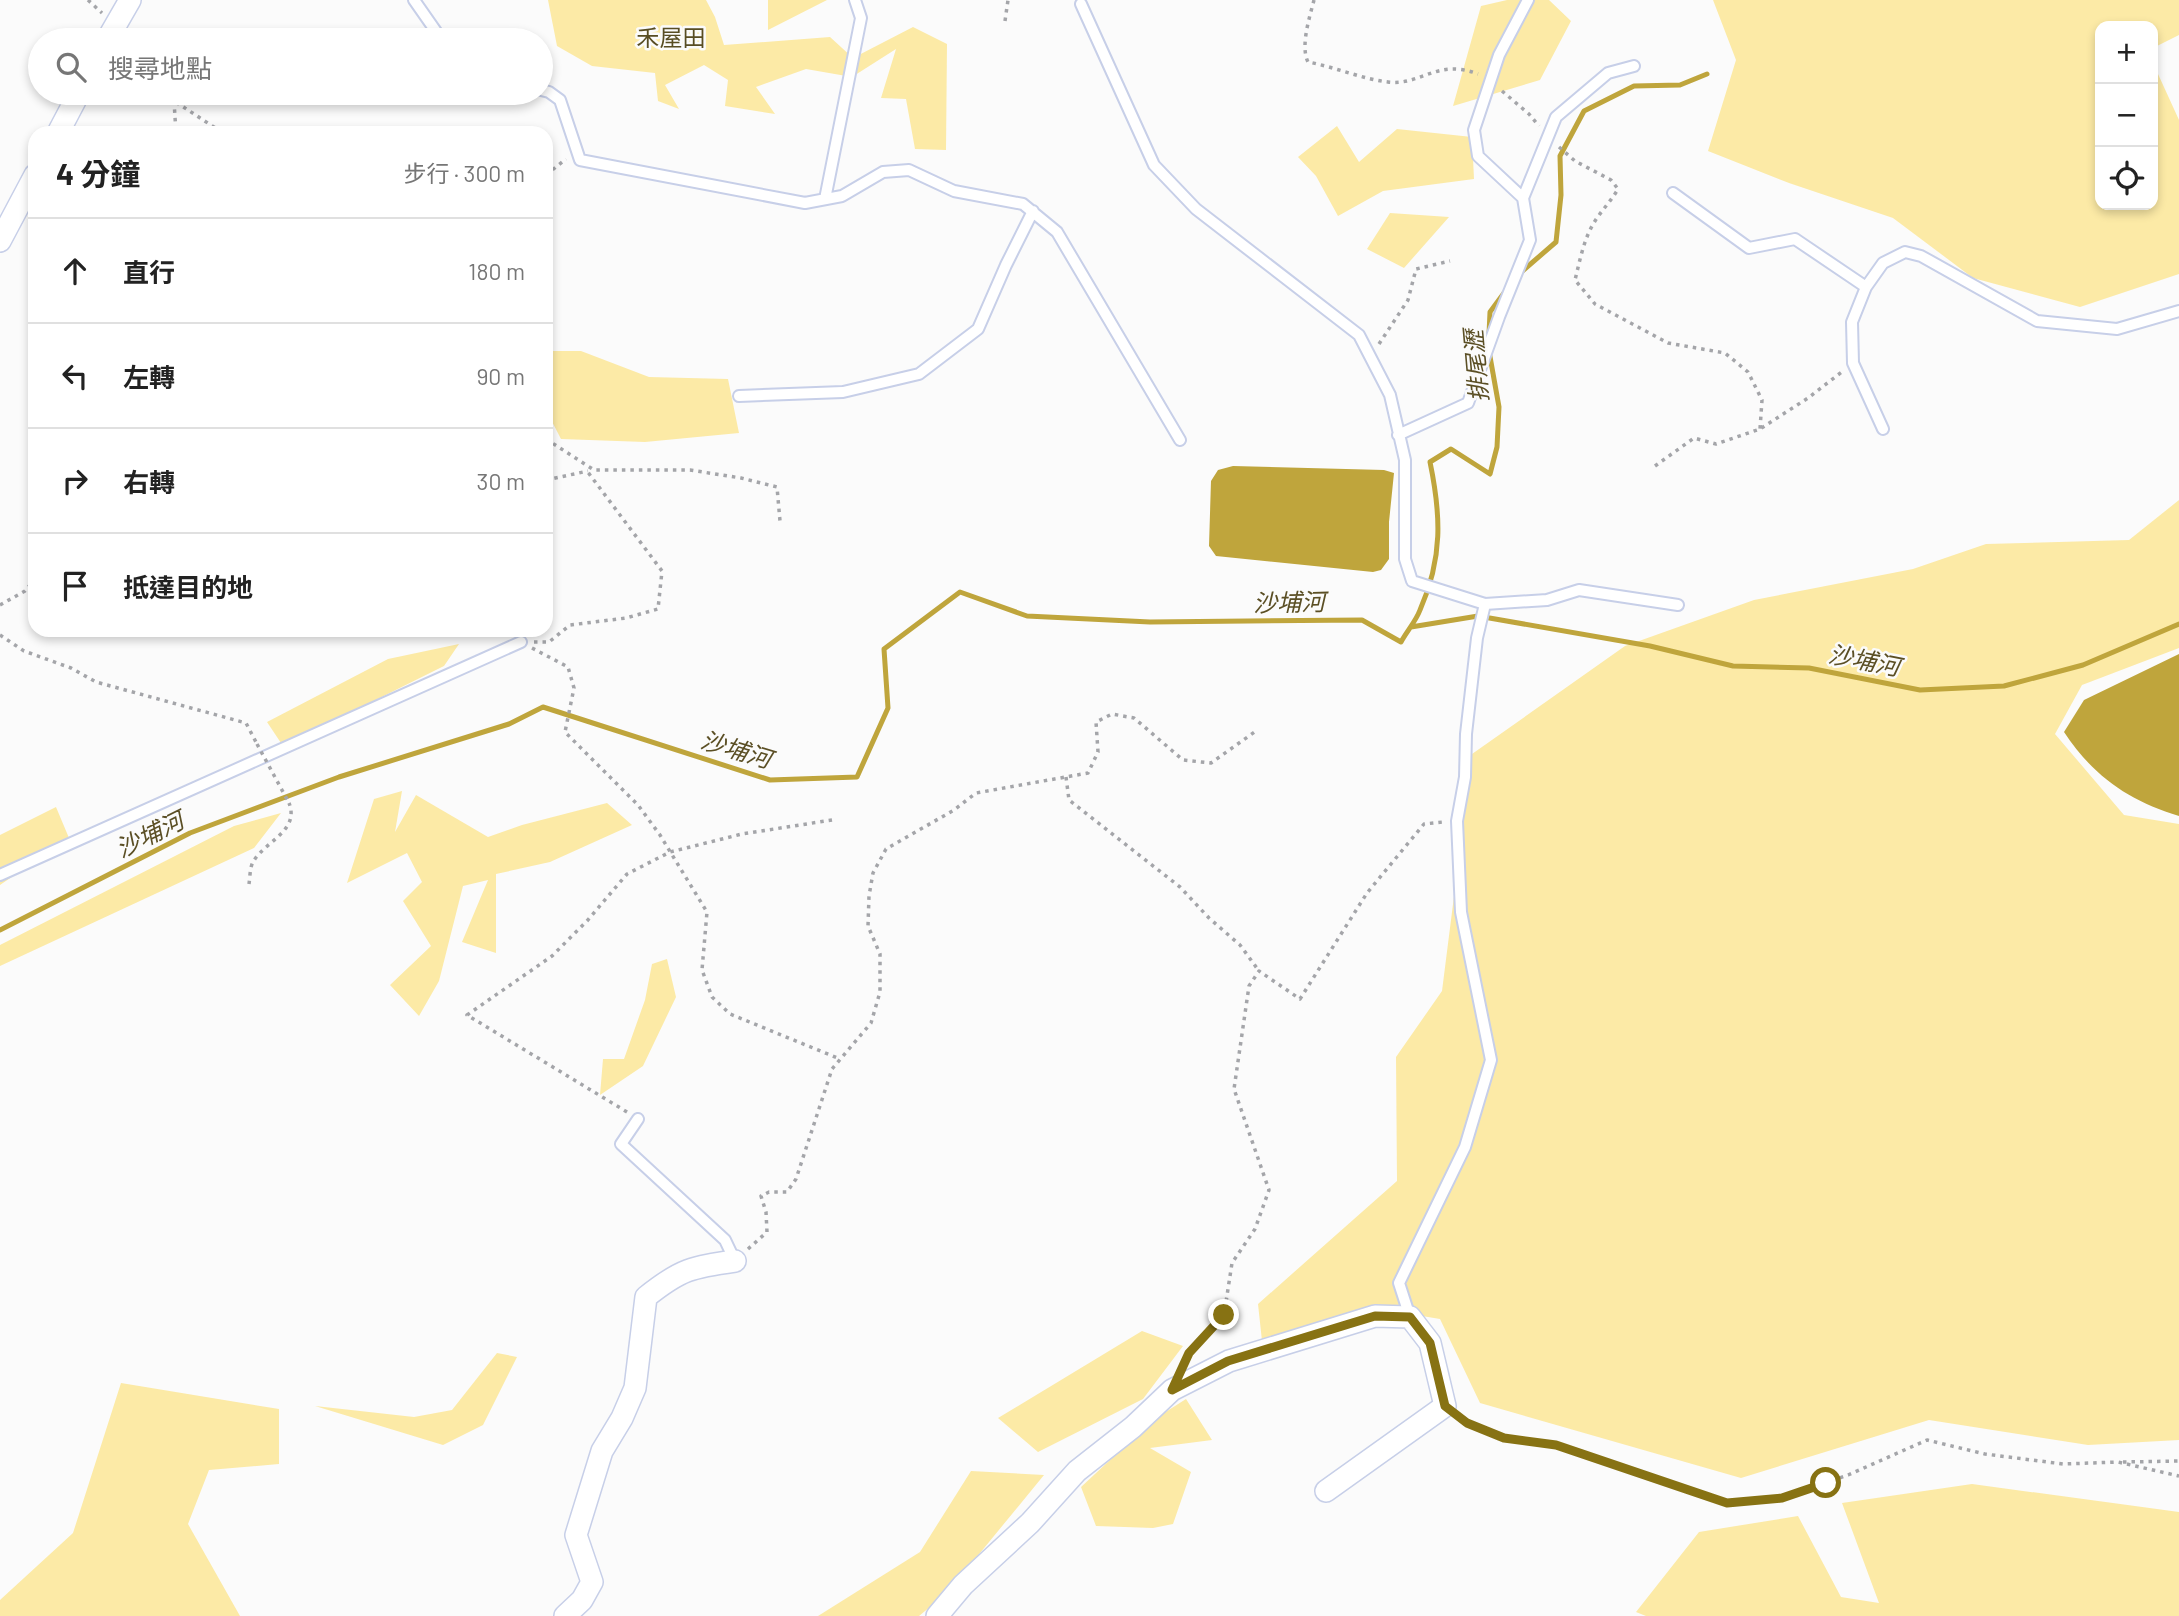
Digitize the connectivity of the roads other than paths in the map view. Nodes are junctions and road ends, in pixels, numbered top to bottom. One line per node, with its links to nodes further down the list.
1 (130, 0): 6 (street)
2 (414, 0): 7 (lane)
3 (855, 0): 15 (lane)
4 (1528, 0): 14 (lane)
5 (1081, 4): 22 (lane)
6 (114, 28)
7 (434, 28)
8 (1634, 66): 14 (lane)
9 (553, 95): 15 (lane)
10 (73, 105): 11 (street)
11 (62, 126)
12 (28, 188): 17 (street)
13 (1673, 194): 18 (lane)
14 (1523, 198): 22 (lane)
15 (825, 199): 16 (lane)
16 (1033, 211): 20 (lane); 23 (lane)
17 (0, 241)
18 (1866, 287): 19 (lane); 21 (lane)
19 (2179, 311)
20 (739, 396)
21 (1883, 429)
22 (1398, 435): 24 (lane)
23 (1180, 440)
24 (1485, 604): 25 (lane); 30 (lane)
25 (1678, 606)
26 (521, 642): 27 (lane)
27 (0, 875)
28 (638, 1119): 29 (lane)
29 (735, 1261): 32 (street)
30 (1410, 1317): 31 (street); 33 (street)
31 (1326, 1491)
32 (565, 1616)
33 (937, 1616)

